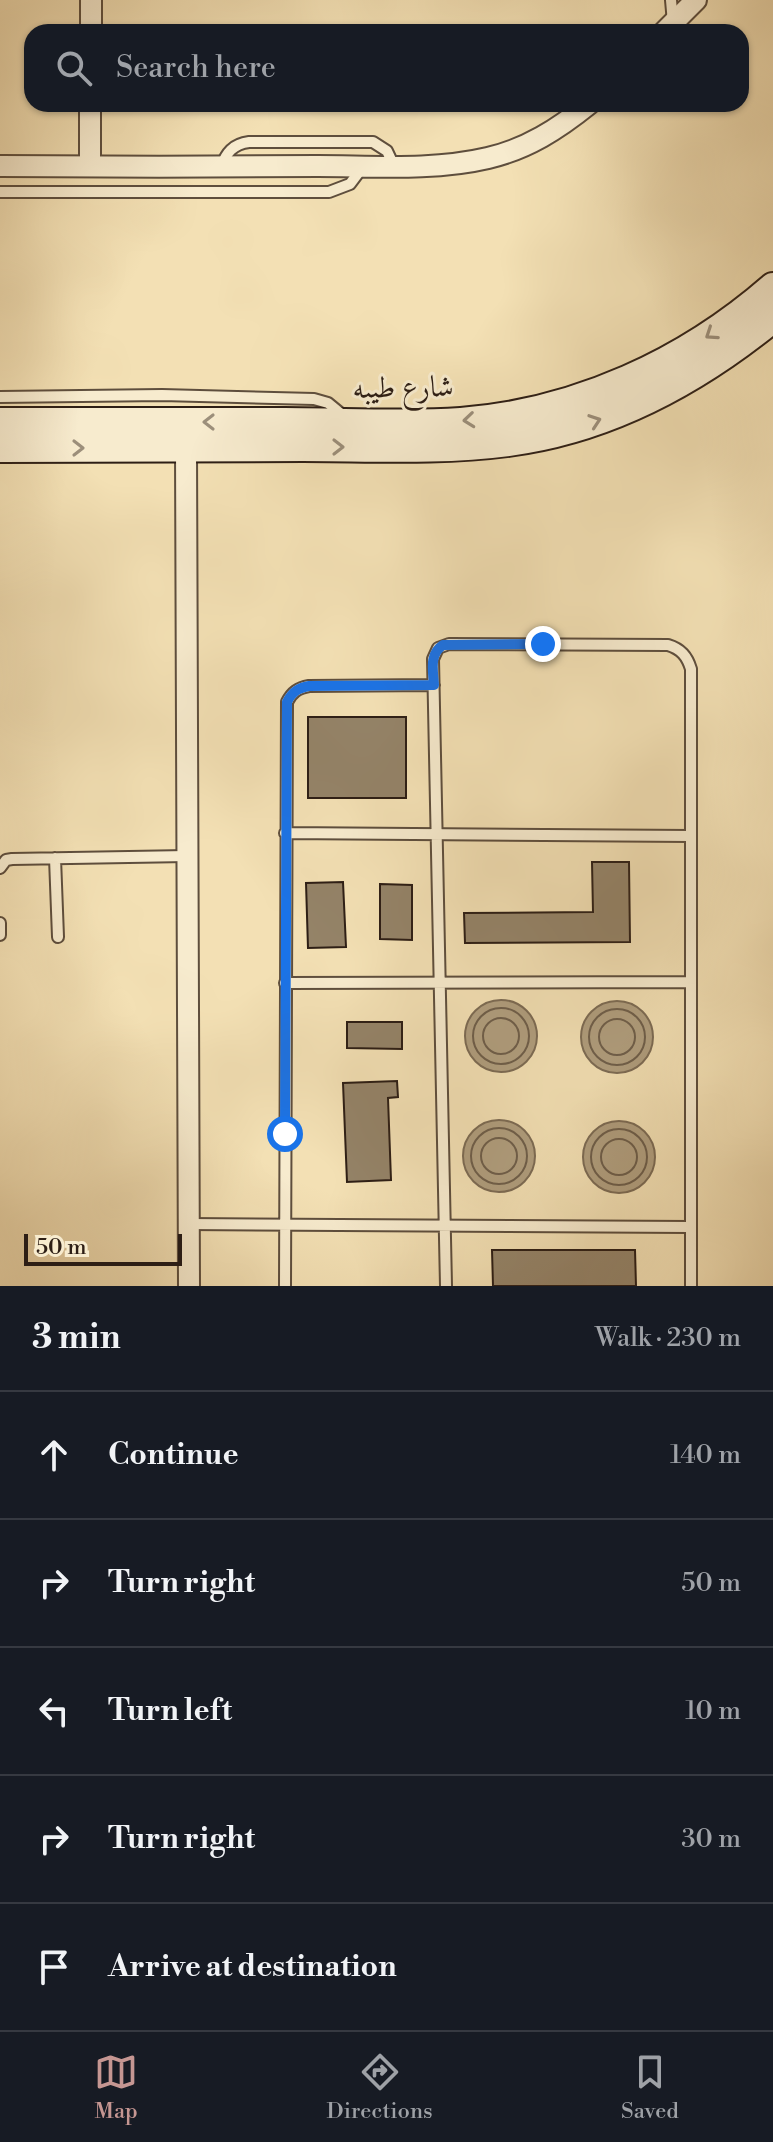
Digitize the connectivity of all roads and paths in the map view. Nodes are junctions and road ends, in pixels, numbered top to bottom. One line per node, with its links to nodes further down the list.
1 (91, 0): 4 (street)
2 (671, 0): 5 (lane)
3 (696, 0): 6 (street)
4 (91, 24)
5 (668, 24)
6 (671, 24)
7 (90, 112): 10 (street)
8 (579, 112): 12 (street)
9 (0, 166): 10 (street)
10 (90, 166): 13 (street)
11 (363, 166): 12 (street); 13 (street); 14 (lane)
12 (394, 166): 13 (lane)
13 (221, 167)
14 (0, 192)
15 (773, 287): 19 (main road, شارع طيبه, one-way to 19)
16 (773, 318): 21 (main road, شارع طيبه, one-way to 16)
17 (0, 397): 19 (lane)
18 (0, 422): 19 (main road, شارع طيبه, one-way to 18)
19 (348, 422)
20 (0, 448): 21 (main road, شارع طيبه, one-way to 21)
21 (186, 448): 26 (street)
22 (434, 685): 23 (lane); 24 (lane); 25 (lane)
23 (285, 833): 24 (lane); 33 (lane)
24 (437, 834): 25 (lane); 34 (lane)
25 (690, 836): 32 (lane)
26 (187, 856): 27 (lane); 35 (street)
27 (55, 858): 28 (lane); 31 (lane)
28 (0, 868)
29 (0, 923): 30 (lane)
30 (0, 935)
31 (58, 937)
32 (690, 982): 34 (lane); 38 (lane)
33 (285, 983): 34 (lane); 36 (lane)
34 (440, 983): 37 (lane)
35 (188, 1224): 36 (lane); 39 (street)
36 (285, 1225): 37 (lane); 40 (lane)
37 (445, 1225): 38 (lane); 41 (lane)
38 (690, 1227): 42 (lane)
39 (189, 1286)
40 (285, 1286)
41 (446, 1286)
42 (691, 1286)

